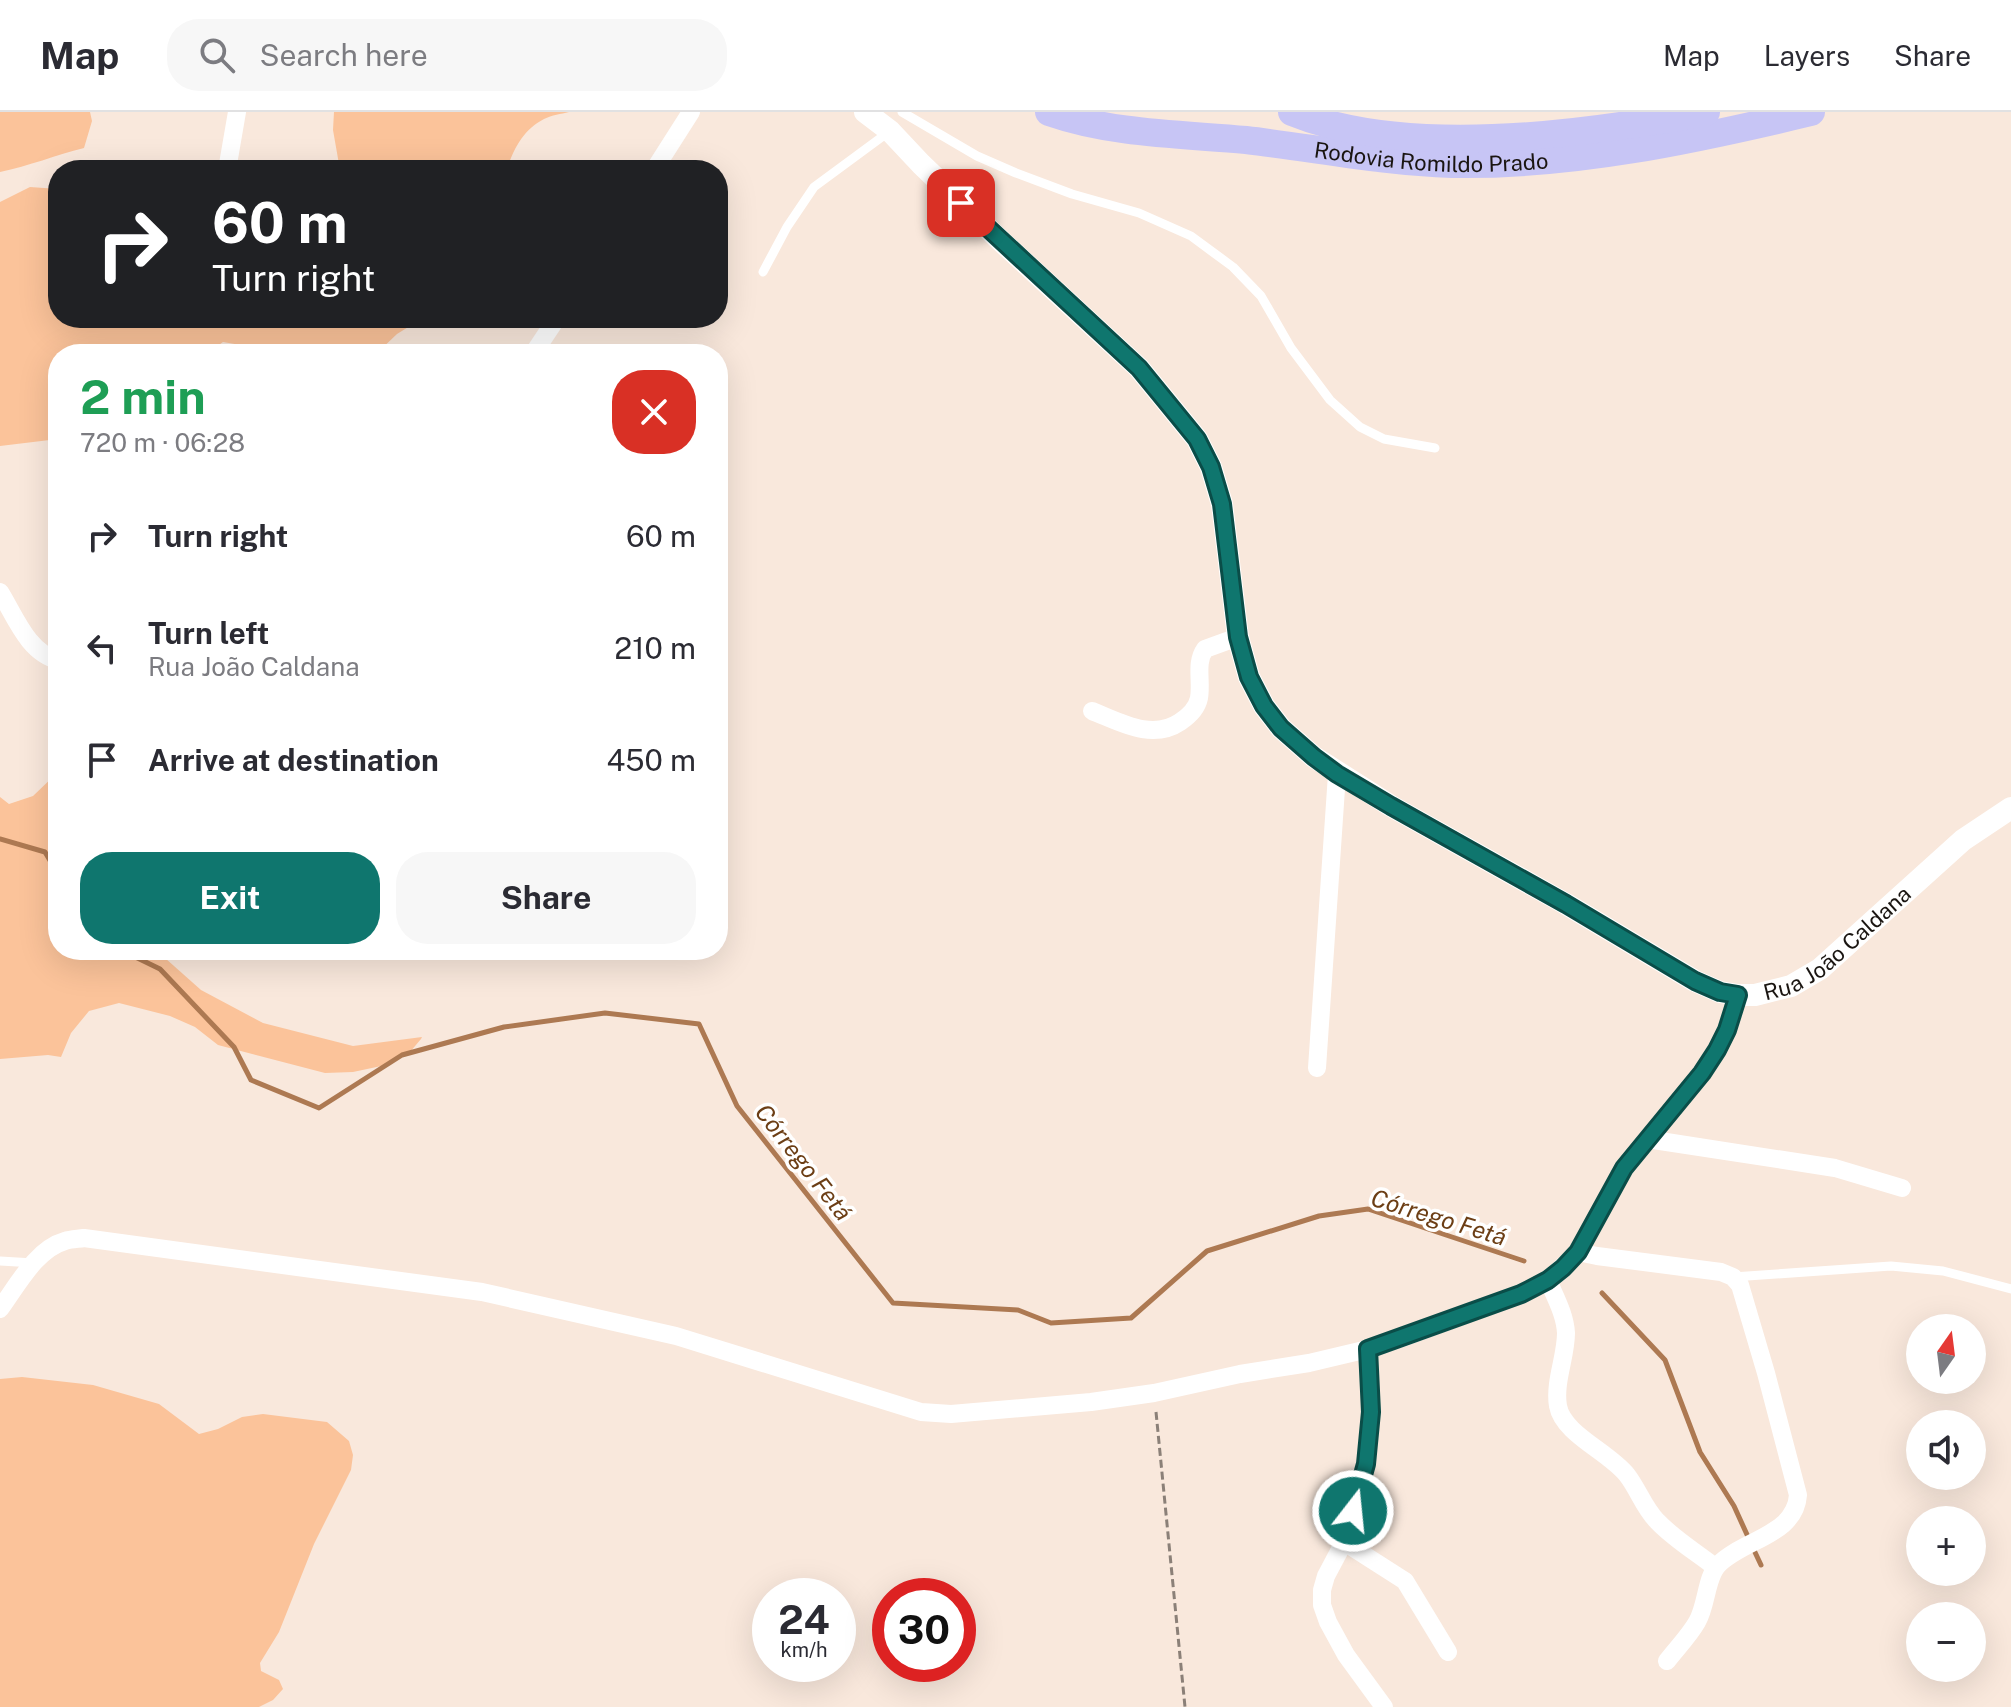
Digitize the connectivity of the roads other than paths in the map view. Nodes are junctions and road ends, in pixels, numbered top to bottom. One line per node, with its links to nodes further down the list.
1 (237, 112): 9 (street)
2 (691, 112): 10 (street)
3 (865, 112): 8 (street, Rua João Caldana)
4 (1049, 112): 7 (main road, Rodovia Romildo Prado)
5 (1292, 112): 6 (main road, Rodovia Romildo Prado)
6 (1706, 112)
7 (1811, 112)
8 (896, 121): 11 (lane); 12 (lane); 14 (street, Rua João Caldana)
9 (229, 160)
10 (660, 160)
11 (763, 272)
12 (1435, 448)
13 (0, 592): 15 (street)
14 (1238, 637): 16 (street); 17 (street, Rua João Caldana)
15 (48, 658)
16 (1092, 711)
17 (1337, 774): 19 (street, Rua João Caldana); 20 (street)
18 (2011, 808): 19 (street, Rua João Caldana)
19 (1738, 995): 21 (street)
20 (1317, 1068)
21 (1647, 1139): 22 (street); 23 (street)
22 (1902, 1188)
23 (1578, 1252): 26 (street); 27 (street)
24 (0, 1261): 25 (lane)
25 (34, 1263): 29 (street); 30 (street)
26 (1733, 1277): 28 (lane); 32 (street)
27 (1548, 1280): 30 (street); 32 (street)
28 (2011, 1289)
29 (0, 1309)
30 (1368, 1349): 31 (street)
31 (1344, 1542): 33 (street); 35 (street)
32 (1715, 1567): 34 (street)
33 (1448, 1652)
34 (1667, 1661)
35 (1384, 1707)

